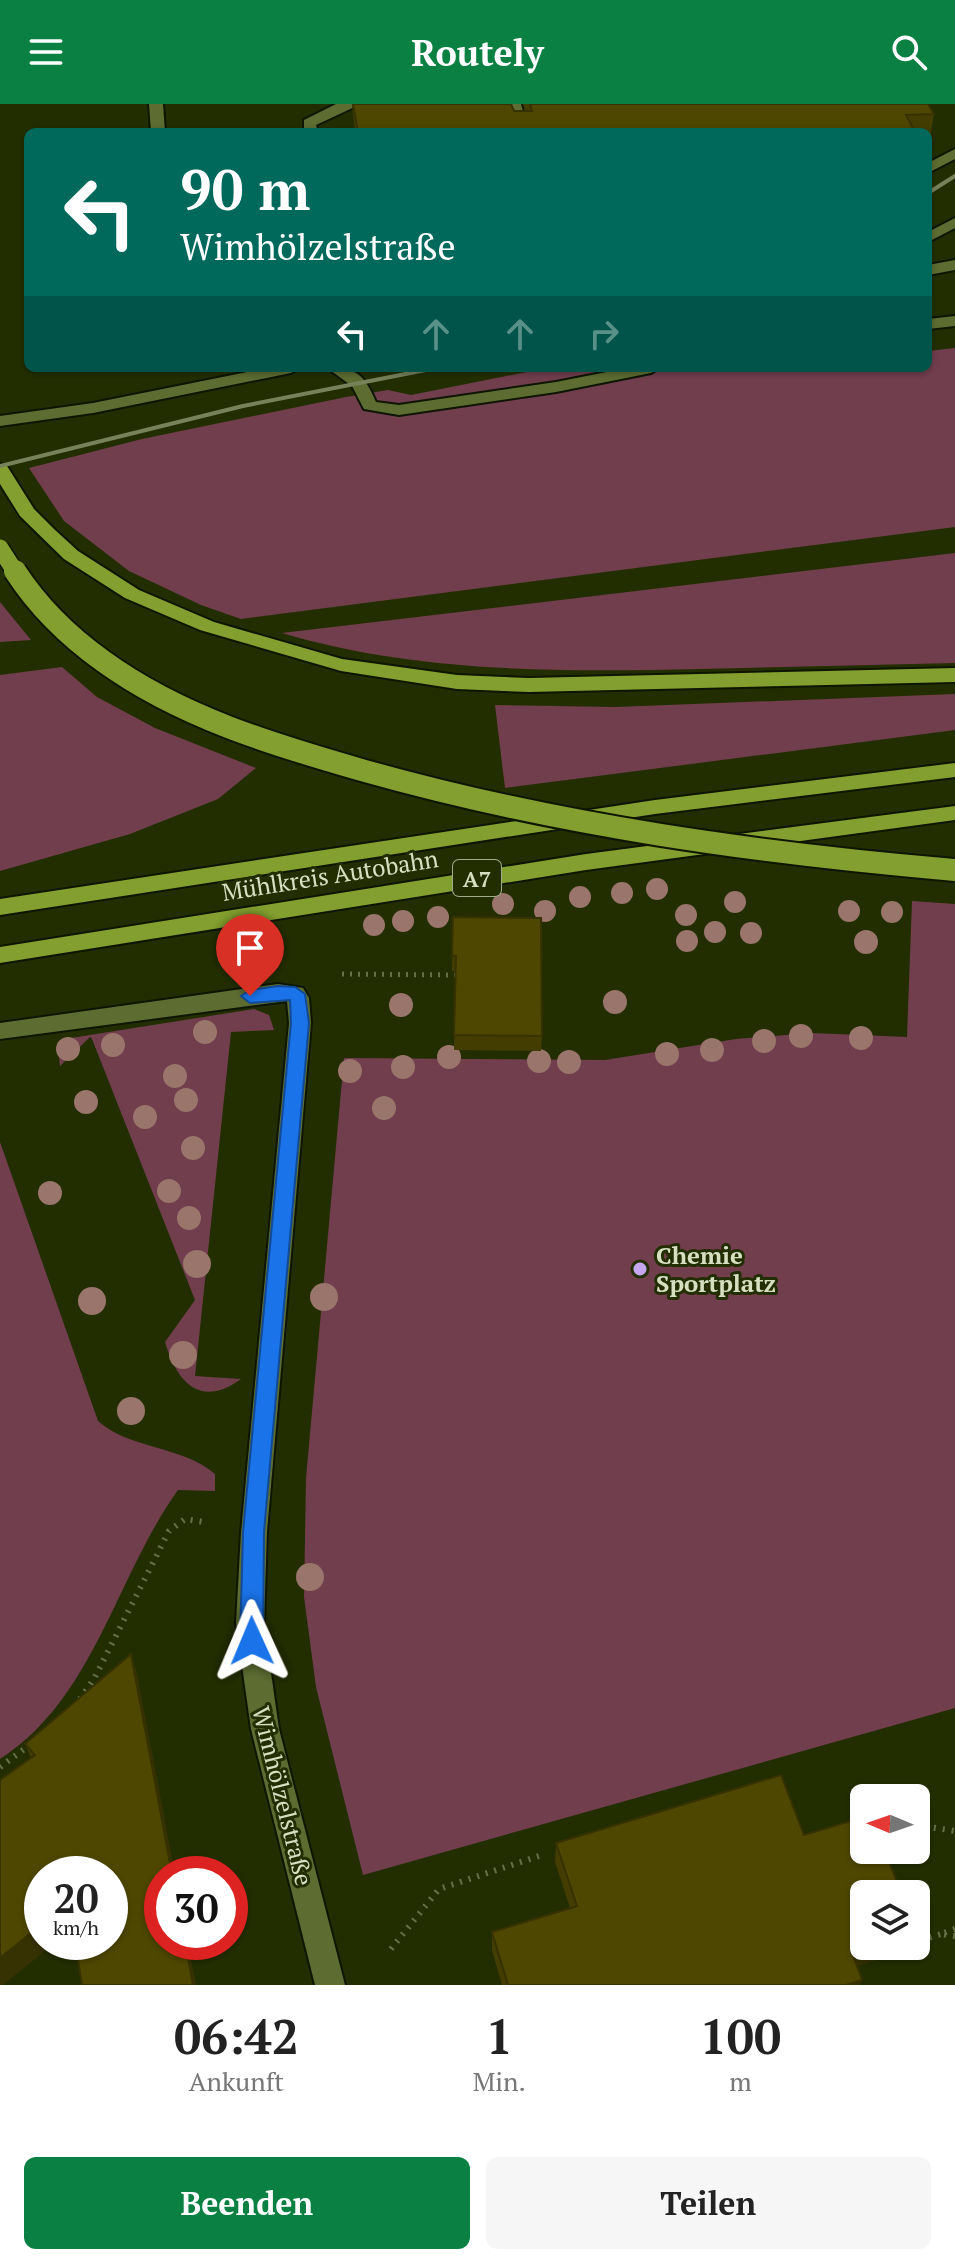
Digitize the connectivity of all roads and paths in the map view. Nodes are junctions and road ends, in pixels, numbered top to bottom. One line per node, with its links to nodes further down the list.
1 (156, 104): 4 (street)
2 (354, 104): 5 (street)
3 (514, 104): 6 (street)
4 (158, 128)
5 (310, 128)
6 (521, 128)
7 (955, 153): 8 (street)
8 (932, 167)
9 (955, 222): 10 (street)
10 (932, 236)
11 (955, 265): 12 (street)
12 (932, 269)
13 (955, 321): 14 (street)
14 (932, 324)
15 (271, 372): 18 (street)
16 (348, 372): 17 (street)
17 (631, 372)
18 (0, 421)
19 (0, 470): 21 (highway)
20 (0, 548): 24 (highway, bridge)
21 (955, 675)
22 (955, 770): 25 (highway, Mühlkreis Autobahn / A7)
23 (955, 813): 26 (highway, Mühlkreis Autobahn / A7)
24 (955, 870)
25 (0, 907)
26 (0, 955)
27 (342, 974): 28 (path)
28 (456, 975)
29 (0, 1031): 42 (street, Wimhölzelstraße)
30 (204, 1522): 31 (path)
31 (73, 1708)
32 (40, 1736): 33 (path)
33 (0, 1767)
34 (930, 1827): 35 (path)
35 (955, 1831)
36 (545, 1854): 41 (path)
37 (955, 1929): 38 (path)
38 (941, 1934): 39 (path); 40 (path)
39 (955, 1936)
40 (930, 1937)
41 (391, 1949)
42 (330, 1985)

